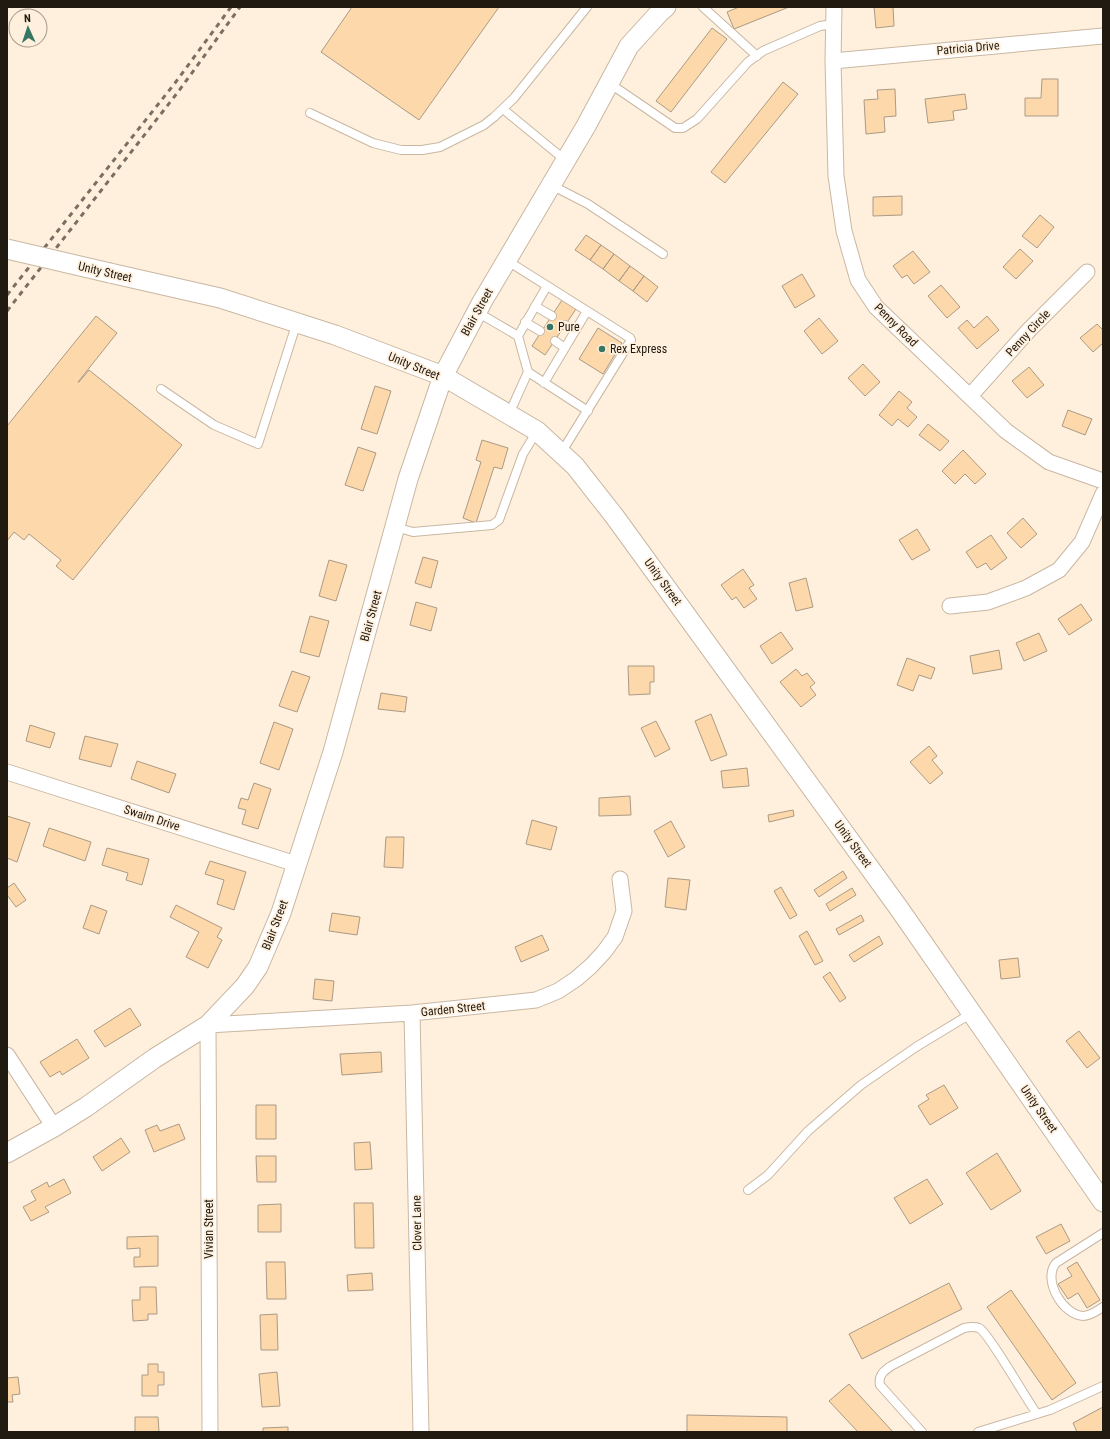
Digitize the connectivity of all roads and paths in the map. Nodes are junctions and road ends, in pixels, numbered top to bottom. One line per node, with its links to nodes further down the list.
1 (587, 7): 10 (lane)
2 (666, 7): 9 (street, Blair Street)
3 (703, 7): 7 (lane)
4 (834, 7): 5 (street, Penny Road)
5 (834, 24): 7 (lane); 8 (street, Penny Road)
6 (1103, 36): 8 (street, Patricia Drive)
7 (757, 56): 9 (lane)
8 (833, 61): 35 (street, Penny Road)
9 (609, 83): 12 (street, Blair Street)
10 (503, 109): 11 (lane); 12 (lane)
11 (310, 113)
12 (566, 160): 13 (street, Blair Street)
13 (551, 185): 15 (lane); 16 (street, Blair Street)
14 (7, 249): 23 (street, Unity Street, bridge)
15 (663, 254)
16 (506, 260): 18 (lane); 21 (street, Blair Street)
17 (1087, 272): 35 (street, Penny Circle)
18 (547, 286): 19 (lane); 20 (lane)
19 (535, 306): 22 (lane); 24 (lane)
20 (587, 311): 27 (lane); 36 (lane)
21 (477, 312): 28 (lane); 32 (street, Blair Street)
22 (552, 316)
23 (297, 322): 32 (street, Unity Street); 34 (lane)
24 (525, 322): 26 (lane); 28 (lane)
25 (565, 325): 27 (lane)
26 (540, 331)
27 (576, 331): 30 (lane)
28 (518, 336): 31 (lane)
29 (555, 341): 30 (lane)
30 (565, 348): 33 (lane)
31 (528, 372): 33 (lane); 37 (lane)
32 (443, 376): 37 (street, Unity Street); 42 (street, Blair Street)
33 (544, 383): 36 (lane)
34 (161, 389)
35 (970, 396): 40 (street, Penny Road)
36 (588, 411): 39 (lane)
37 (509, 415): 38 (street, Unity Street)
38 (537, 431): 39 (street, Unity Street); 42 (lane)
39 (561, 453): 48 (street, Unity Street)
40 (1103, 480)
41 (1103, 494): 43 (street)
42 (395, 527): 45 (street, Blair Street)
43 (950, 606)
44 (7, 772): 45 (street, Swaim Drive)
45 (296, 864): 49 (street, Blair Street)
46 (620, 878): 47 (street, Garden Street)
47 (412, 1013): 49 (street, Garden Street); 60 (street, Clover Lane)
48 (972, 1013): 53 (lane); 54 (street, Unity Street)
49 (208, 1025): 51 (street, Blair Street); 59 (street, Vivian Street)
50 (7, 1055): 51 (street)
51 (54, 1127): 52 (street, Blair Street)
52 (7, 1152)
53 (748, 1190)
54 (1103, 1202)
55 (1103, 1233): 56 (lane)
56 (1103, 1308)
57 (1103, 1386): 58 (lane)
58 (1037, 1414): 61 (lane); 62 (lane)
59 (210, 1432)
60 (421, 1432)
61 (922, 1432)
62 (978, 1432)

